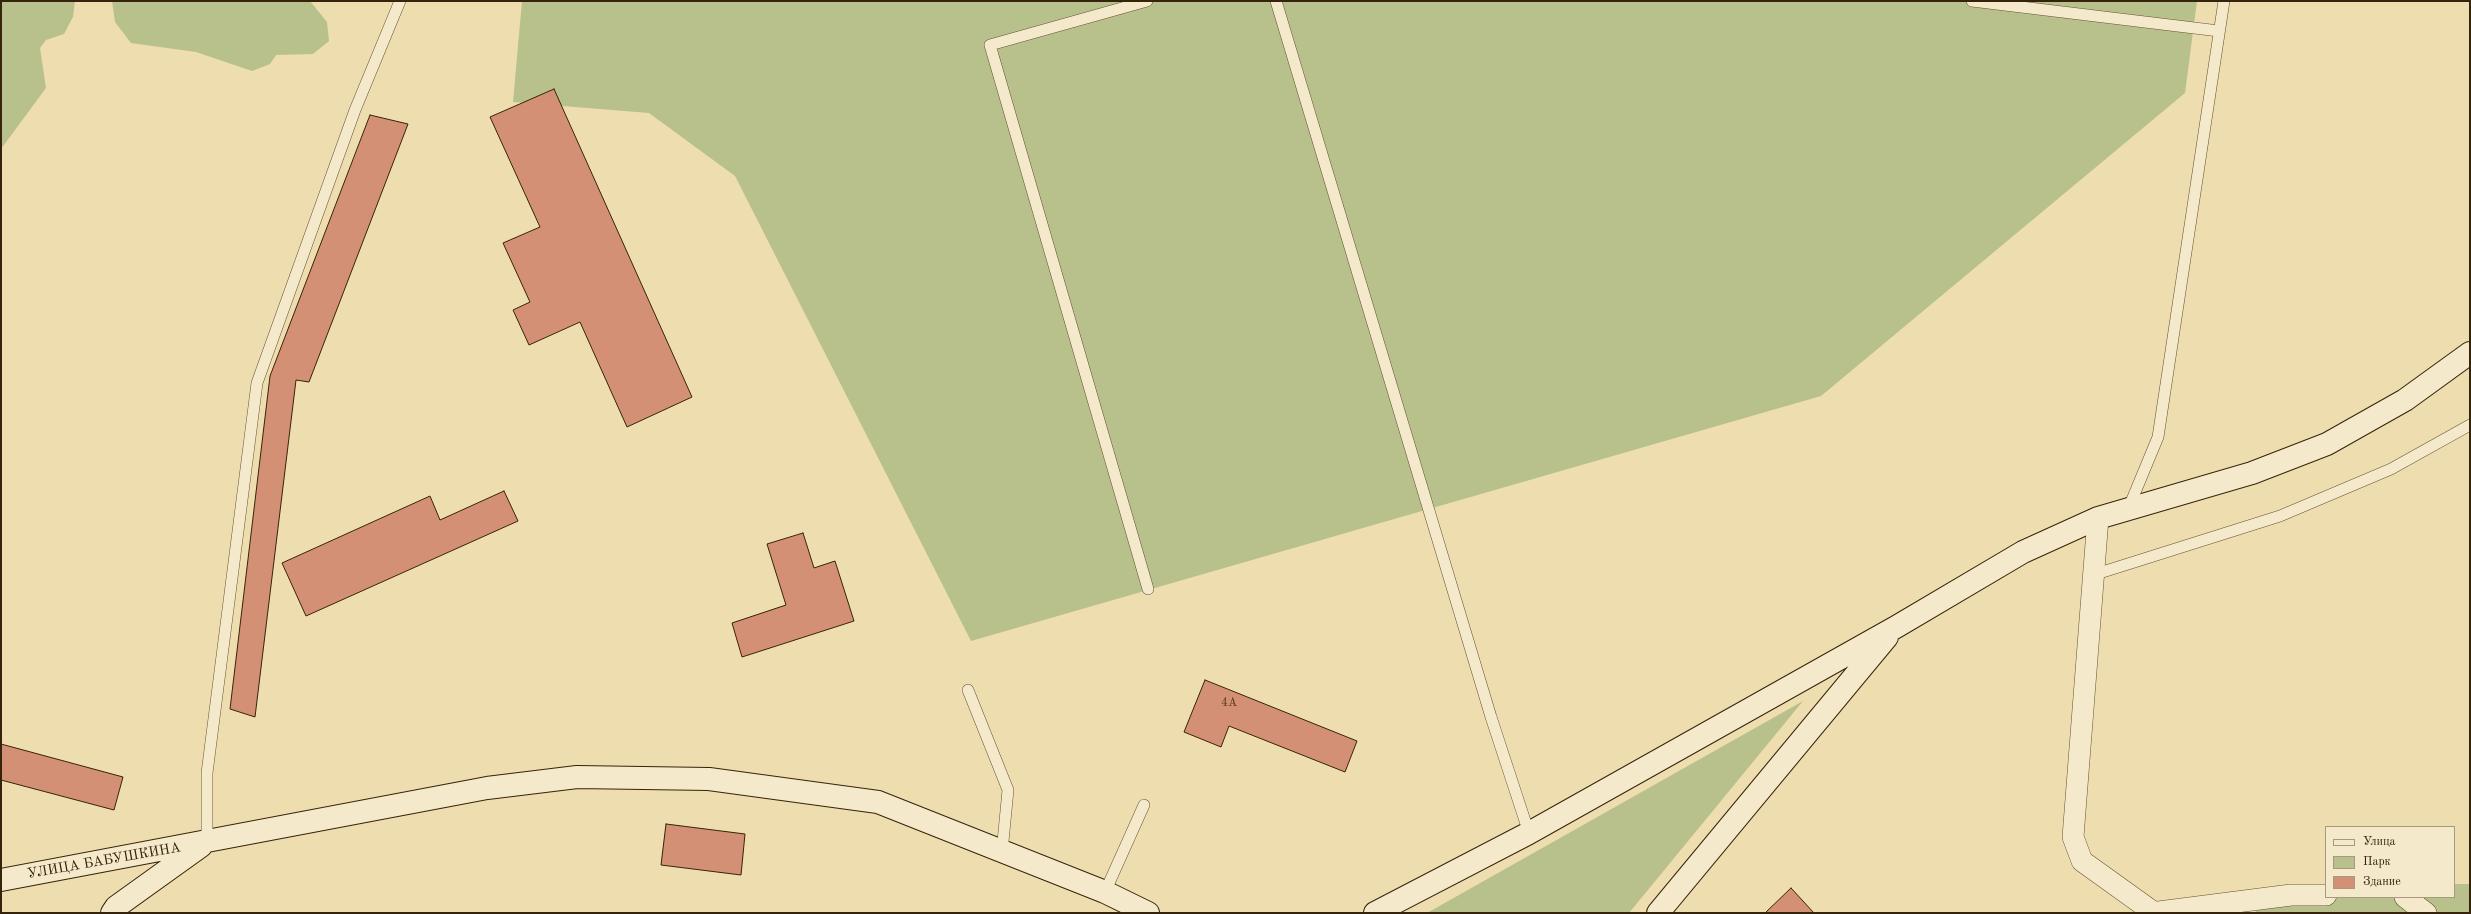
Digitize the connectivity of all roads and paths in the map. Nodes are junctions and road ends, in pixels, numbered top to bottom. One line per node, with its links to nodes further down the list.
1 (400, 1): 17 (lane)
2 (1148, 1): 12 (lane)
3 (1276, 1): 16 (lane)
4 (1972, 1): 6 (lane)
5 (2224, 1): 6 (lane)
6 (2219, 31): 9 (lane)
7 (2470, 353): 9 (main road)
8 (2470, 424): 11 (lane)
9 (2129, 507): 10 (main road)
10 (2098, 518): 11 (street); 13 (main road)
11 (2094, 575): 24 (street)
12 (1148, 589)
13 (1896, 627): 16 (main road); 28 (main road)
14 (968, 690): 18 (lane)
15 (1144, 805): 20 (lane)
16 (1529, 833): 27 (main road)
17 (207, 842): 18 (main road, УЛИЦА БАБУШКИНА); 19 (main road, УЛИЦА БАБУШКИНА); 25 (main road)
18 (1002, 852): 20 (main road, УЛИЦА БАБУШКИНА)
19 (1, 880)
20 (1105, 892): 26 (main road, УЛИЦА БАБУШКИНА)
21 (2325, 895): 23 (street)
22 (2406, 898): 29 (street)
23 (2195, 910): 24 (street)
24 (2152, 912)
25 (112, 913)
26 (1148, 913)
27 (1375, 913)
28 (1658, 913)
29 (2426, 913)

